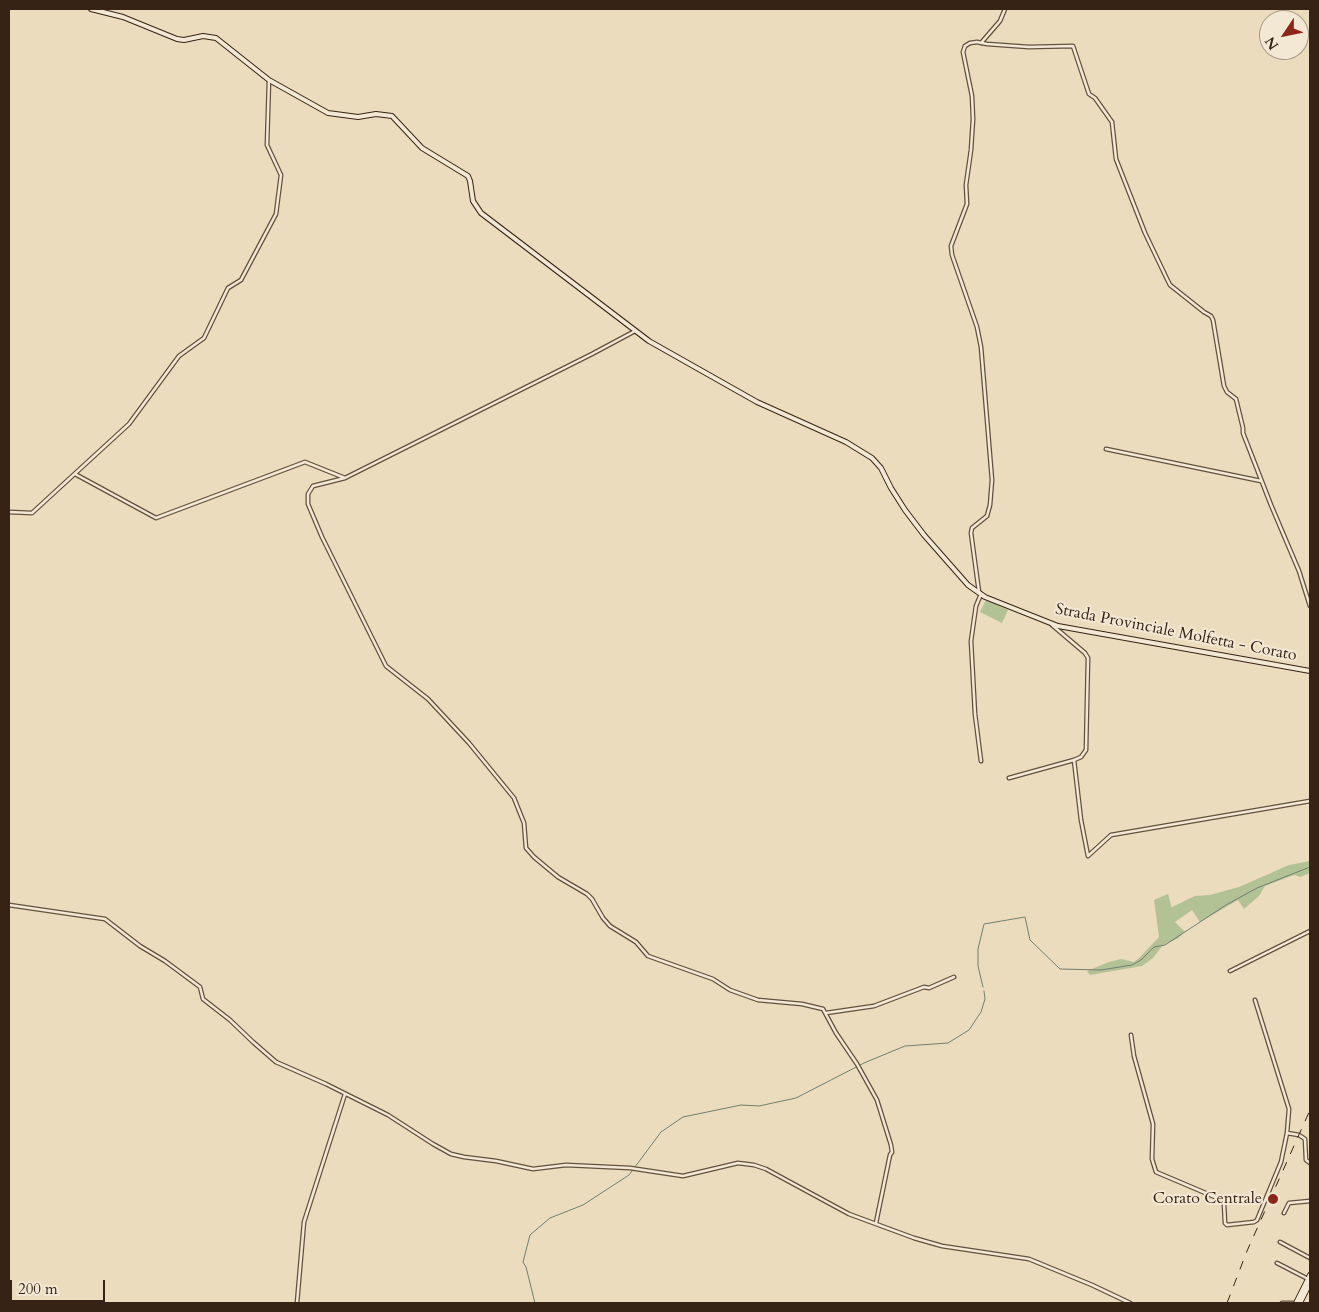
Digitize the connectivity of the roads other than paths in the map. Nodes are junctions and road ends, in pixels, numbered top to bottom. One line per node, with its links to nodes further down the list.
1 (91, 9): 4 (street, Strada Provinciale Molfetta - Corato)
2 (1005, 9): 3 (street)
3 (981, 43): 9 (street); 11 (street)
4 (269, 80): 5 (street, Strada Provinciale Molfetta - Corato); 7 (street)
5 (636, 330): 8 (street); 11 (street, Strada Provinciale Molfetta - Corato)
6 (1106, 449): 9 (street)
7 (75, 474): 8 (street); 10 (street)
8 (345, 478): 24 (street)
9 (1261, 481): 12 (street)
10 (9, 512)
11 (980, 594): 13 (street, Strada Provinciale Molfetta - Corato); 16 (street)
12 (1310, 606)
13 (1052, 624): 14 (street, Strada Provinciale Molfetta - Corato); 15 (street)
14 (1310, 671)
15 (1074, 760): 17 (street); 18 (street)
16 (980, 761)
17 (1009, 778)
18 (1310, 800)
19 (9, 906): 26 (street)
20 (1310, 931): 21 (street)
21 (1230, 971)
22 (954, 977): 24 (street)
23 (1254, 1000): 27 (street)
24 (826, 1013): 31 (street)
25 (1131, 1035): 27 (street)
26 (345, 1094): 31 (street); 36 (street)
27 (1288, 1133): 28 (street)
28 (1310, 1163)
29 (1310, 1200): 30 (street)
30 (1284, 1212)
31 (876, 1223): 37 (street)
32 (1280, 1242): 33 (street)
33 (1310, 1258)
34 (1277, 1263): 35 (street)
35 (1309, 1282): 39 (street)
36 (297, 1303)
37 (1130, 1303)
38 (1282, 1303): 39 (street)
39 (1297, 1303)

